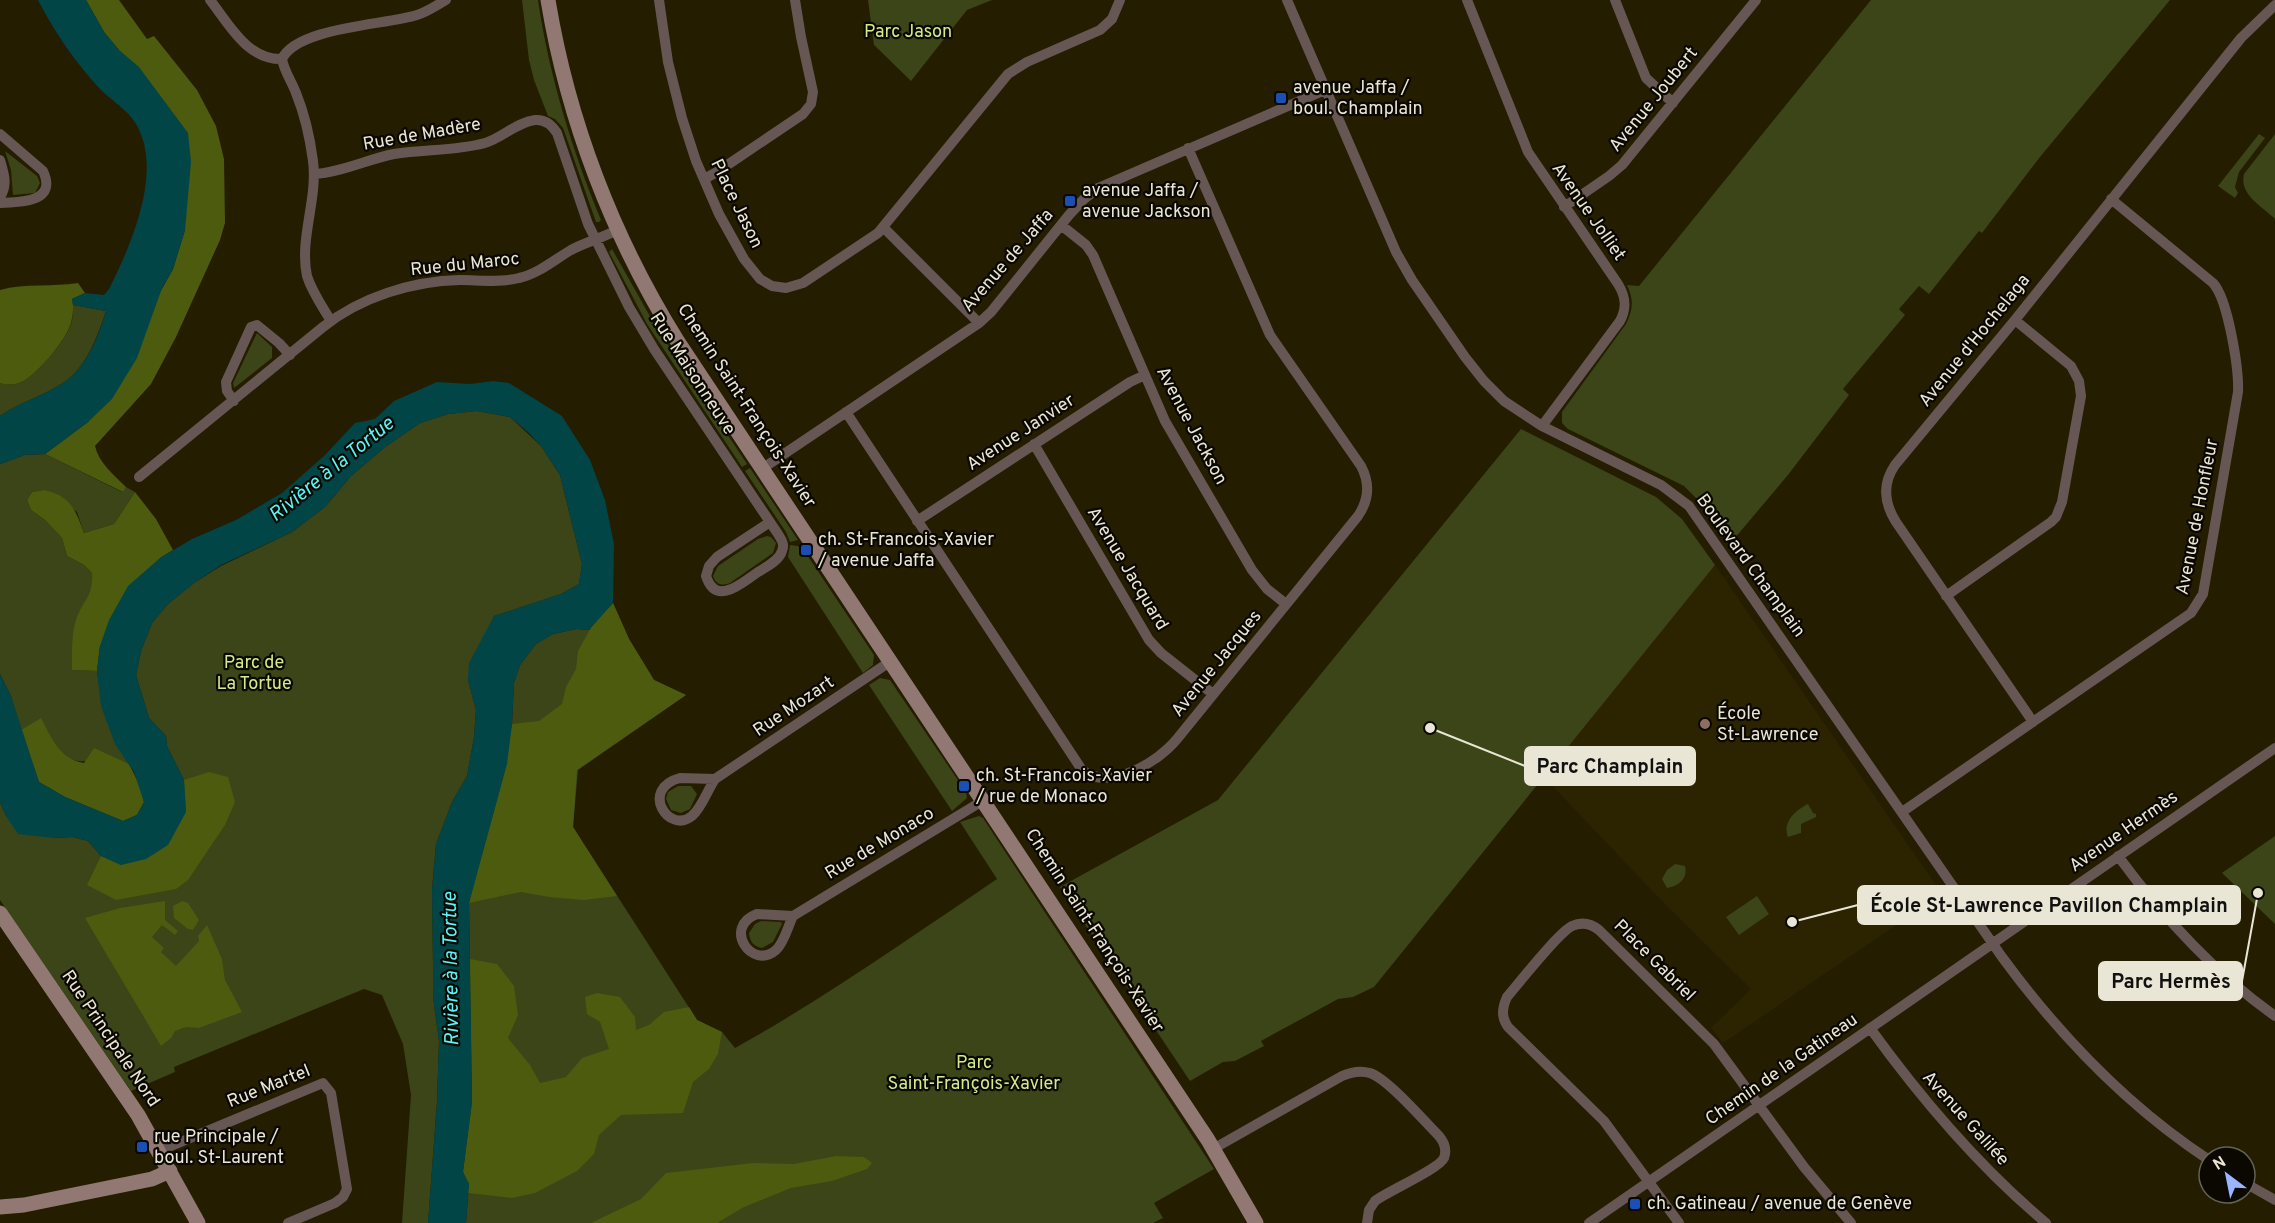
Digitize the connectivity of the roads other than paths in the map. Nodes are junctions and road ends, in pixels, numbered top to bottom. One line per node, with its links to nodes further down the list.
1 (210, 0): 12 (street)
2 (548, 0): 26 (street, Chemin Saint-François-Xavier)
3 (659, 0): 19 (street, Place Jason)
4 (795, 0): 19 (street)
5 (1120, 0): 25 (street, Place Jason)
6 (1287, 0): 13 (street, Boulevard Champlain)
7 (1467, 0): 23 (street, Avenue Jolliet)
8 (1615, 0): 14 (street)
9 (1756, 0): 14 (street, Avenue Joubert)
10 (444, 1): 12 (street)
11 (2275, 5): 21 (street, Avenue d'Hochelaga)
12 (282, 59): 18 (street)
13 (1325, 90): 16 (street, Avenue de Jaffa); 35 (street, Boulevard Champlain)
14 (1672, 103): 23 (street, Avenue Joubert)
15 (0, 134): 22 (street)
16 (1188, 148): 24 (street, Avenue de Jaffa); 42 (street, Avenue Jacques)
17 (0, 160): 20 (street)
18 (314, 174): 27 (street, Rue de Madère); 29 (street)
19 (704, 179): 25 (street, Place Jason)
20 (0, 198)
21 (2111, 199): 28 (street, Avenue d'Hochelaga); 45 (street, Avenue de Honfleur)
22 (0, 203)
23 (1564, 207): 35 (street, Avenue Jolliet)
24 (1061, 225): 30 (street, Avenue de Jaffa); 32 (street, Avenue Jackson)
25 (884, 228): 30 (street)
26 (617, 231): 27 (street, Rue du Maroc); 37 (street, Chemin Saint-François-Xavier)
27 (595, 240): 29 (street, Rue du Maroc); 40 (street, Rue Maisonneuve)
28 (2015, 320): 41 (street, Avenue d'Hochelaga); 41 (street)
29 (331, 321): 31 (street, Rue du Maroc)
30 (979, 323): 34 (street, Avenue de Jaffa)
31 (290, 355): 33 (street, Rue du Maroc); 33 (street)
32 (1145, 375): 36 (street, Avenue Janvier); 42 (street, Avenue Jackson)
33 (234, 401): 38 (street, Rue du Maroc)
34 (846, 412): 37 (street, Avenue de Jaffa); 39 (street, Avenue Jacques)
35 (1542, 426): 49 (street, Boulevard Champlain)
36 (1034, 444): 39 (street, Avenue Janvier); 44 (street, Avenue Jacquard)
37 (763, 468): 43 (street, Chemin Saint-François-Xavier)
38 (139, 477)
39 (916, 521): 44 (street, Avenue Jacques)
40 (770, 522): 40 (street, Rue Maisonneuve)
41 (1946, 596): 45 (street, Avenue d'Hochelaga)
42 (1286, 604): 44 (street, Avenue Jacques)
43 (891, 662): 47 (street, Rue Mozart); 48 (street, Chemin Saint-François-Xavier)
44 (1213, 694)
45 (2033, 722): 49 (street, Avenue de Honfleur)
46 (2275, 748): 50 (street, Avenue Hermès)
47 (715, 779): 47 (street, Rue Mozart)
48 (984, 800): 52 (street, Rue de Monaco); 57 (street, Chemin Saint-François-Xavier)
49 (1902, 812): 53 (street, Boulevard Champlain)
50 (2118, 856): 53 (street, Avenue Hermès); 54 (street)
51 (0, 913): 58 (street, Rue Principale Nord)
52 (793, 916): 52 (street)
53 (1993, 943): 55 (street, Chemin de la Gatineau); 59 (street, Boulevard Champlain)
54 (2275, 1016)
55 (1870, 1028): 56 (street, Chemin de la Gatineau); 72 (street, Avenue Galilée)
56 (1758, 1106): 61 (street, Chemin de la Gatineau); 61 (street, Place Gabriel); 71 (street)
57 (1213, 1149): 67 (street, Chemin Saint-François-Xavier); 68 (street)
58 (159, 1151): 60 (street, Rue Principale Nord); 66 (street, Rue Martel)
59 (2197, 1151)
60 (170, 1171): 64 (street); 65 (street, Rue Principale Nord)
61 (1648, 1182): 69 (street, Chemin de la Gatineau); 70 (street)
62 (2257, 1190): 63 (street)
63 (2275, 1200)
64 (0, 1207)
65 (198, 1223)
66 (288, 1223)
67 (1256, 1223)
68 (1366, 1223)
69 (1589, 1223)
70 (1678, 1223)
71 (1851, 1223)
72 (2046, 1223)

